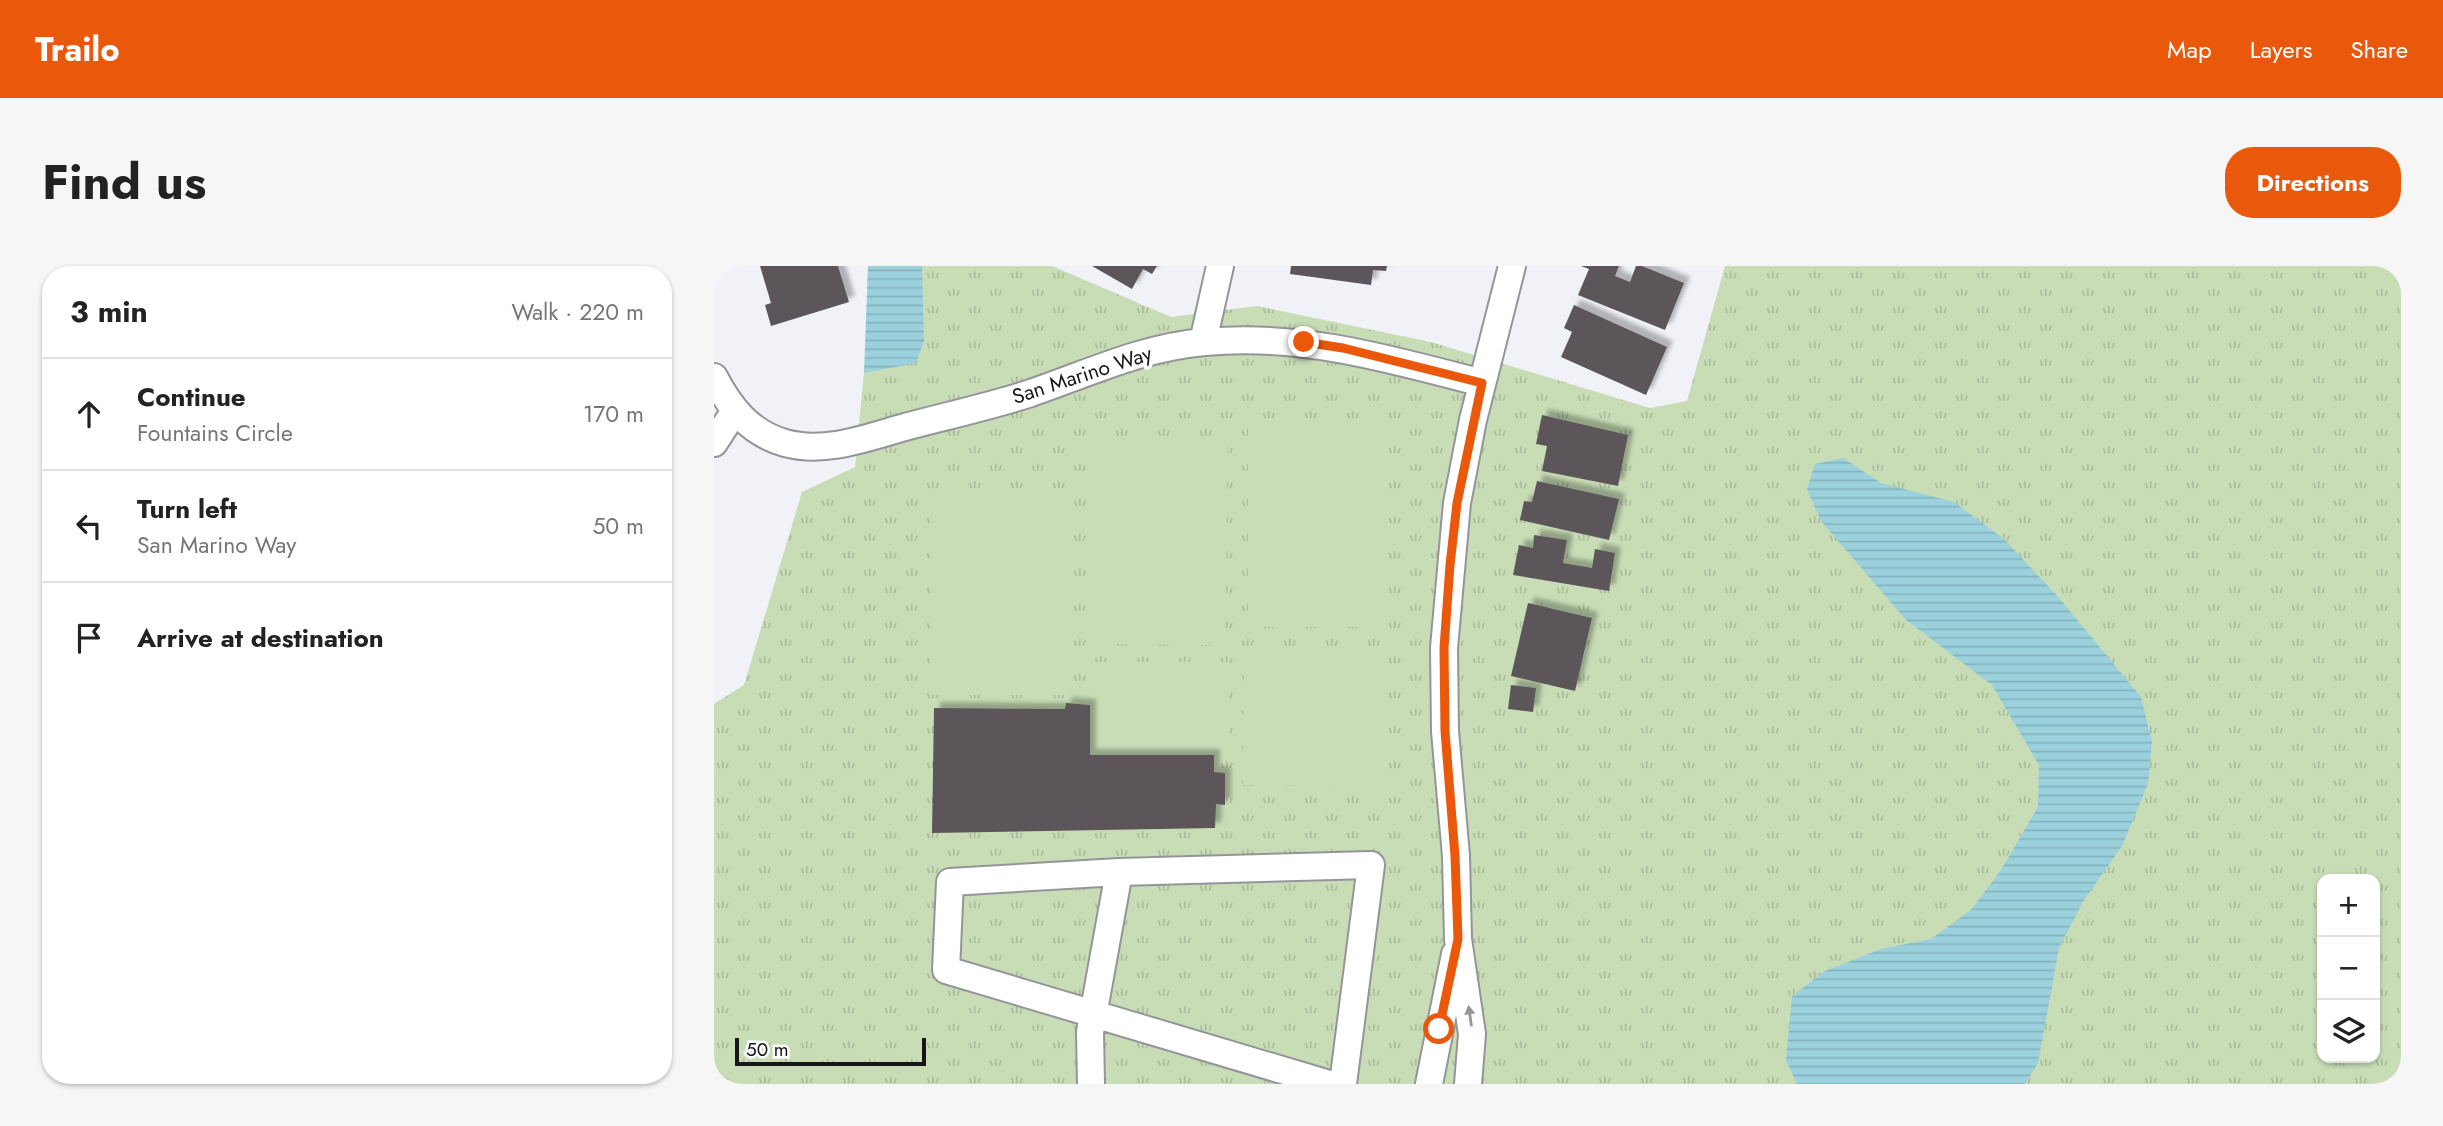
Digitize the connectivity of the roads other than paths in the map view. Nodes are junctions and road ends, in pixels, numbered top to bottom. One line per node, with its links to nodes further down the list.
1 (1220, 266): 3 (street)
2 (1512, 266): 5 (street)
3 (1203, 342): 5 (street, San Marino Way); 6 (street, San Marino Way)
4 (714, 376): 6 (street, San Marino Way)
5 (1482, 383): 9 (street)
6 (734, 412): 7 (street)
7 (714, 443)
8 (1119, 873): 10 (street); 10 (street); 13 (street)
9 (1458, 939): 14 (street); 15 (street, one-way to 9)
10 (1093, 1017): 11 (street); 12 (street)
11 (1091, 1084)
12 (1329, 1084)
13 (1343, 1084)
14 (1429, 1084)
15 (1468, 1084)

